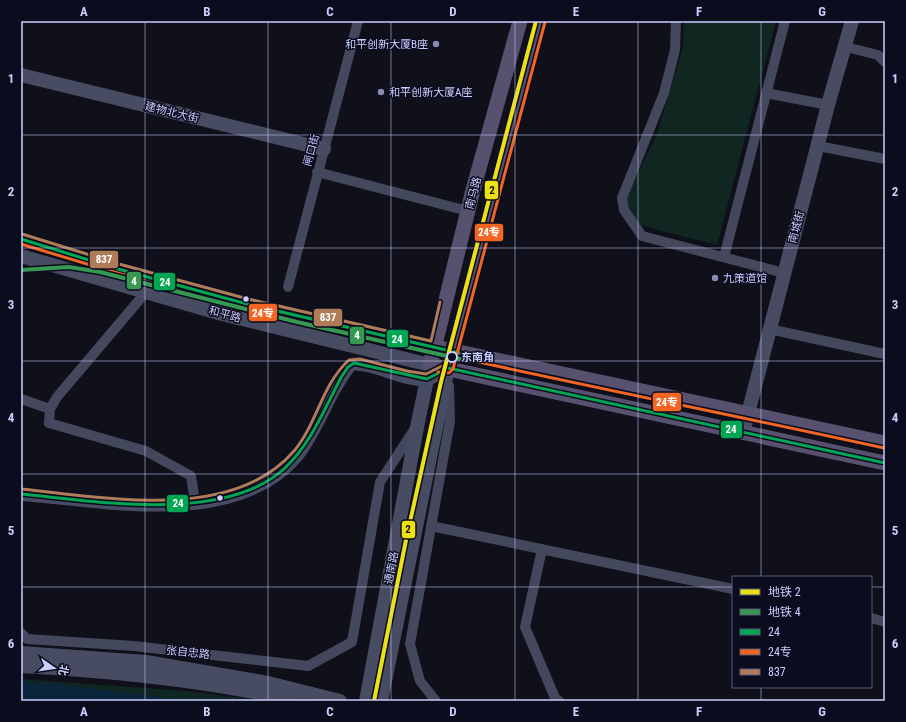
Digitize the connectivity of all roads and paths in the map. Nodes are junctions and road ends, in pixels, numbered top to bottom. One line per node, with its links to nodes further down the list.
1 (358, 21): 13 (street, 闸口街)
2 (520, 21): 16 (main road, 南马路)
3 (540, 21): 25 (main road, 南马路)
4 (676, 21): 19 (street)
5 (784, 21): 10 (street)
6 (852, 21): 7 (street, 南城街)
7 (846, 47): 8 (street); 11 (street, 南城街)
8 (885, 62)
9 (21, 75): 13 (street, 建物北大街)
10 (766, 93): 11 (street); 19 (street)
11 (828, 105): 12 (street, 南城街)
12 (818, 146): 14 (street); 20 (street, 南城街)
13 (324, 149): 15 (street, 闸口街)
14 (885, 159)
15 (317, 172): 16 (street); 21 (street, 闸口街)
16 (468, 211): 24 (main road, 南马路)
17 (21, 239): 24 (street, 和平路)
18 (21, 256): 22 (street, 和平路)
19 (724, 257): 20 (street)
20 (784, 273): 23 (street, 南城街)
21 (288, 287)
22 (146, 292): 28 (street, 和平路); 30 (street)
23 (769, 329): 26 (street); 31 (street, 南城街)
24 (435, 347): 25 (main road); 28 (main road, 南马路)
25 (452, 351): 27 (main road, 南马路); 31 (main road)
26 (885, 354)
27 (448, 368): 28 (main road); 33 (main road); 38 (street); 49 (street)
28 (429, 372): 32 (street, 通南路); 37 (street)
29 (21, 399): 30 (street)
30 (50, 409): 37 (street)
31 (748, 413): 33 (street, 南城街); 34 (main road)
32 (417, 427): 43 (street, 张自忠路); 48 (street, 通南路)
33 (743, 433): 35 (main road)
34 (885, 443)
35 (885, 463)
36 (21, 494): 37 (street)
37 (195, 502)
38 (431, 526): 39 (street); 50 (street)
39 (542, 549): 40 (street); 51 (street)
40 (732, 589)
41 (872, 618): 42 (street)
42 (885, 622)
43 (21, 633)
44 (21, 653): 47 (street, 张自忠路)
45 (21, 666): 46 (street)
46 (297, 701)
47 (340, 701)
48 (366, 701)
49 (381, 701)
50 (436, 701)
51 (559, 701)

